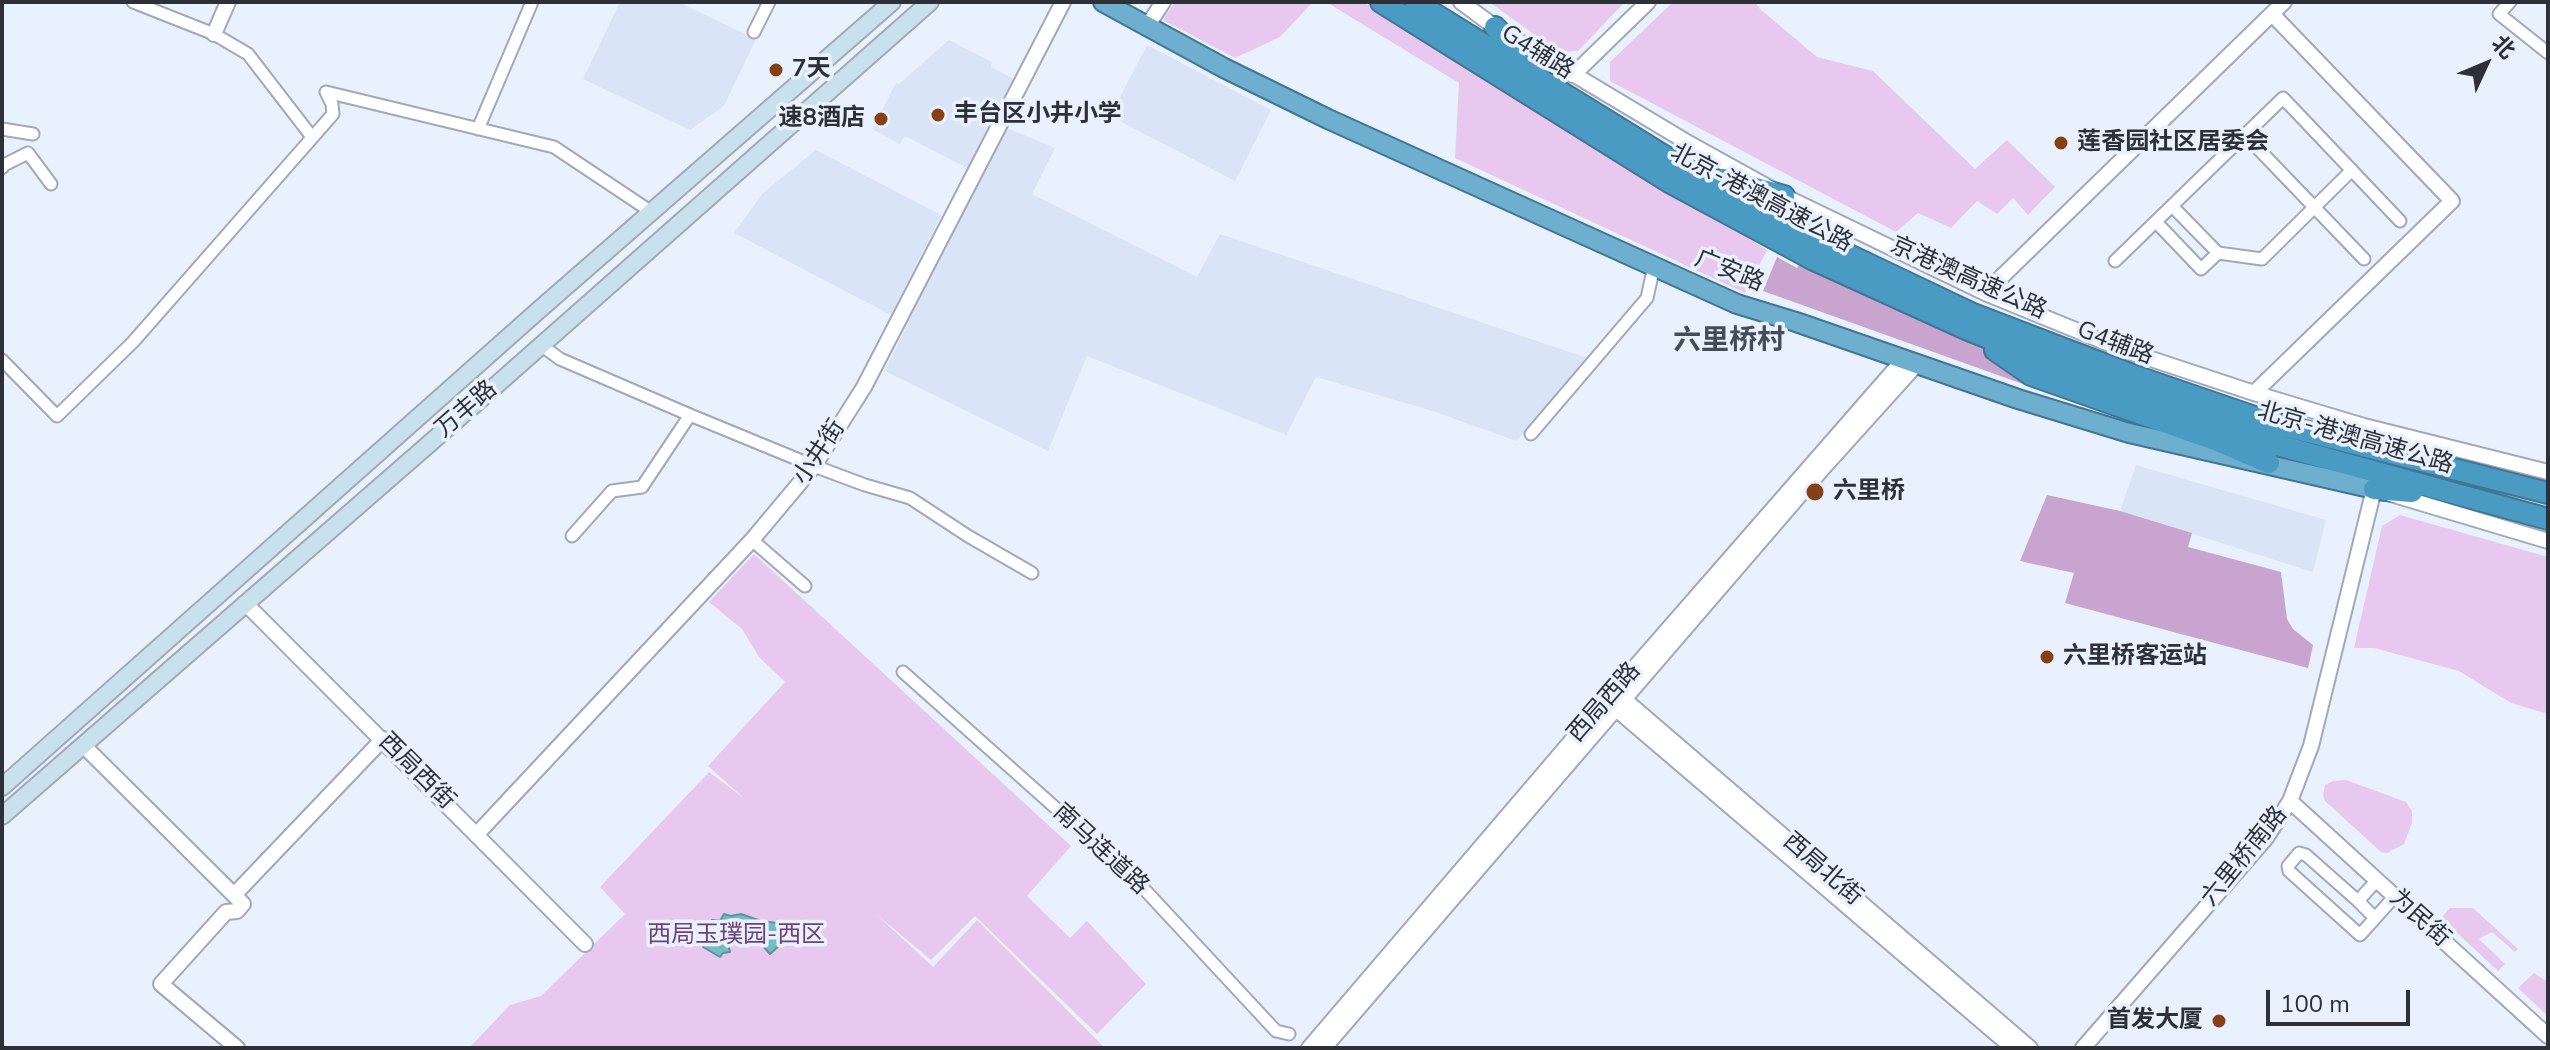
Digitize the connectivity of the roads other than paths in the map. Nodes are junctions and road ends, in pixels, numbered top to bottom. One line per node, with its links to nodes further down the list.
1 (133, 2): 20 (street)
2 (228, 2): 20 (street)
3 (532, 2): 25 (street)
4 (769, 2): 19 (street)
5 (892, 2): 36 (main road, 万丰路)
6 (930, 2): 43 (main road, 万丰路)
7 (1063, 2): 55 (street, 小井街)
8 (1103, 2): 17 (highway, 广安路)
9 (1163, 2): 17 (street)
10 (1381, 2): 46 (highway, 北京-港澳高速公路)
11 (1415, 2): 23 (highway, 京港澳高速公路)
12 (1461, 2): 18 (street, G4辅路)
13 (1648, 2): 22 (street)
14 (2284, 2): 16 (street)
15 (2510, 2): 21 (street)
16 (2272, 14): 44 (street); 50 (street)
17 (1148, 25): 42 (highway, 广安路)
18 (1495, 27): 22 (street, G4辅路); 23 (highway)
19 (754, 32)
20 (214, 34): 28 (street)
21 (2548, 53)
22 (1573, 75): 33 (street, G4辅路)
23 (1558, 91): 29 (highway, 京港澳高速公路)
24 (2, 129): 26 (street)
25 (478, 129): 28 (street); 36 (street)
26 (33, 134)
27 (2245, 135): 31 (street); 34 (street); 35 (street)
28 (312, 137): 48 (street)
29 (1682, 167): 33 (highway); 58 (highway, 京港澳高速公路)
30 (2, 168): 32 (street)
31 (2352, 170): 35 (street); 37 (street)
32 (51, 184)
33 (1784, 196): 44 (street, G4辅路)
34 (2172, 206): 38 (street); 39 (street)
35 (2314, 207): 39 (street); 40 (street)
36 (653, 213): 43 (main road); 45 (main road, 万丰路)
37 (2400, 221)
38 (2156, 222): 39 (street); 41 (street)
39 (2218, 253)
40 (2364, 259)
41 (2115, 261)
42 (1654, 266): 49 (highway, 广安路); 53 (street)
43 (603, 290): 47 (main road, 万丰路)
44 (1985, 293): 50 (street, G4辅路)
45 (529, 319): 51 (main road); 71 (main road, 万丰路)
46 (1966, 329): 54 (highway); 59 (highway, 北京-港澳高速公路)
47 (541, 345): 51 (main road, 万丰路); 52 (street)
48 (2, 360)
49 (1910, 362): 54 (highway, 广安路); 68 (street, 西局西路)
50 (2254, 393): 56 (street, G4辅路)
51 (476, 403): 66 (main road, 万丰路)
52 (690, 415): 55 (street); 61 (street)
53 (1531, 434)
54 (2269, 463): 57 (highway, 广安路)
55 (814, 466): 62 (street, 小井街); 64 (street)
56 (2548, 472)
57 (2374, 489): 59 (highway); 63 (street); 72 (street, 六里桥南路)
58 (2548, 493)
59 (2460, 496): 60 (highway)
60 (2548, 519)
61 (572, 536)
62 (752, 540): 65 (street); 74 (street, 小井街)
63 (2548, 541)
64 (1032, 573)
65 (805, 586)
66 (245, 603): 69 (street, 西局西街); 70 (main road, 万丰路)
67 (903, 672): 81 (street, 南马连道路)
68 (1615, 700): 84 (street, 西局西路); 85 (street, 西局西路); 86 (street, 西局北街); 87 (street, 西局北街)
69 (383, 739): 74 (street, 西局西街); 76 (street)
70 (83, 745): 73 (main road, 万丰路); 76 (street)
71 (2, 787)
72 (2290, 801): 75 (street, 为民街); 88 (street, 六里桥南路)
73 (2, 816)
74 (477, 834): 80 (street, 西局西街)
75 (2377, 880): 77 (street, 为民街); 78 (street)
76 (235, 894): 83 (street)
77 (2394, 897): 79 (street); 82 (street, 为民街)
78 (2358, 901): 79 (street); 79 (street)
79 (2375, 918)
80 (585, 944)
81 (1289, 1034)
82 (2548, 1036)
83 (237, 1048)
84 (1309, 1048)
85 (1324, 1048)
86 (2013, 1048)
87 (2030, 1048)
88 (2083, 1048)

